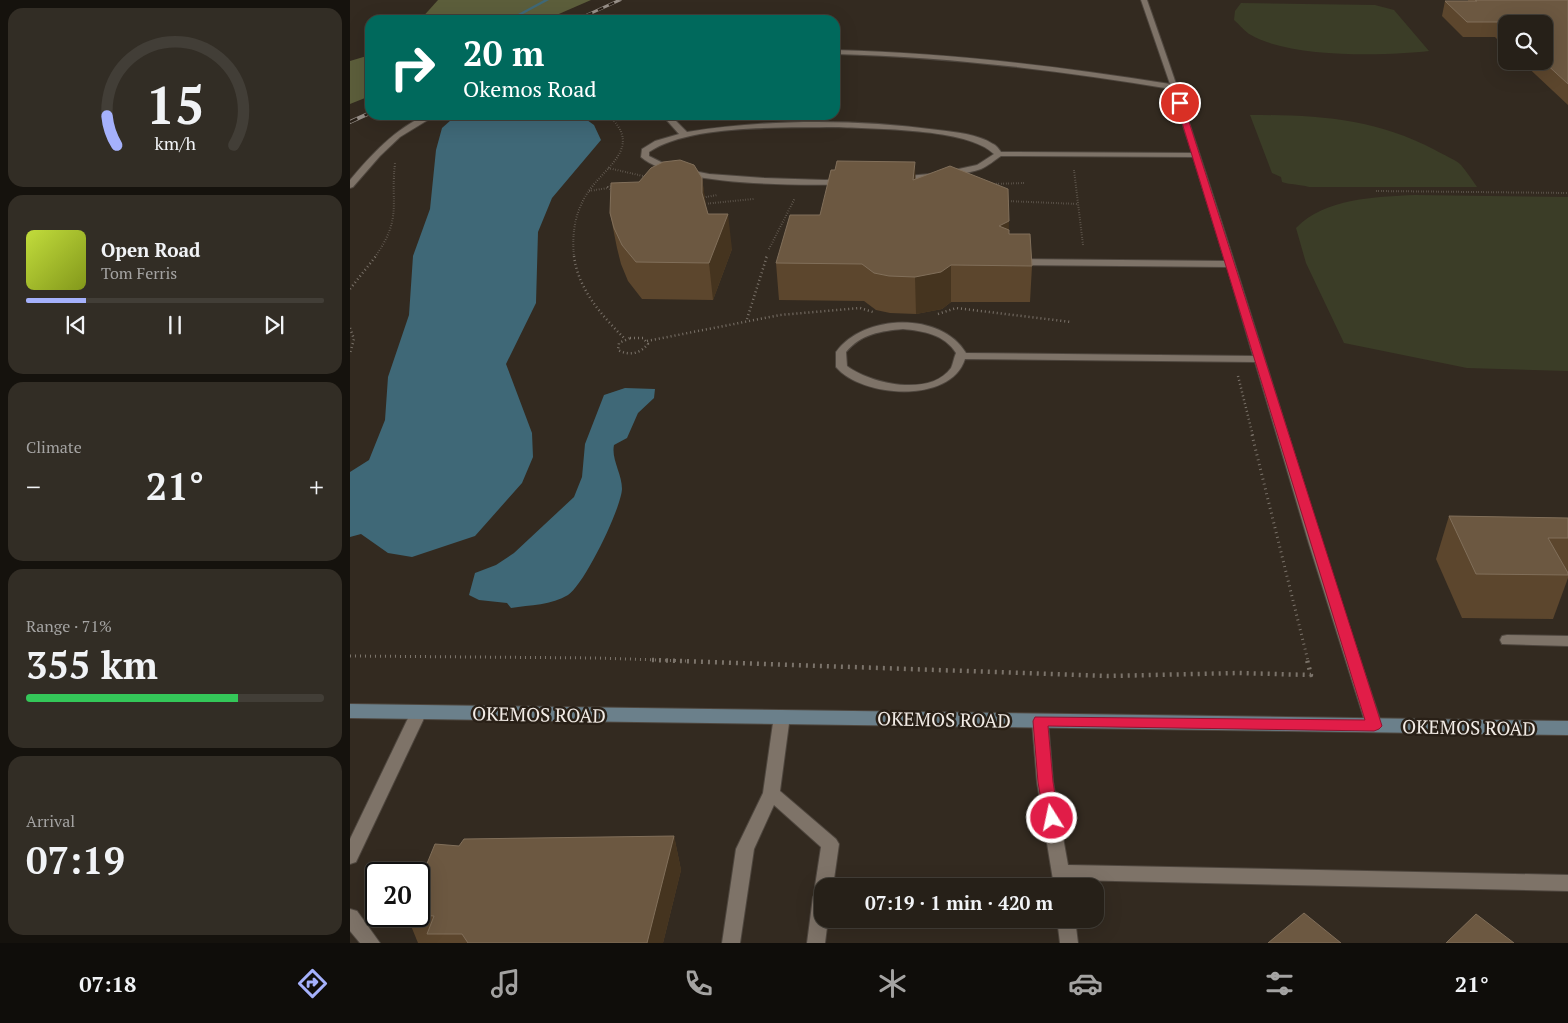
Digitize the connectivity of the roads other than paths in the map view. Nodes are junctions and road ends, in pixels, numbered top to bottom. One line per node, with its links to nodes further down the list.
1 (1144, 0): 3 (lane)
2 (840, 52): 3 (lane)
3 (1175, 87): 8 (lane)
4 (423, 120): 9 (lane)
5 (671, 120): 6 (lane)
6 (685, 135): 7 (lane); 7 (lane)
7 (999, 154): 8 (lane)
8 (1197, 155): 11 (lane)
9 (350, 185)
10 (1005, 262): 11 (lane)
11 (1232, 264): 13 (lane)
12 (961, 356): 12 (lane); 13 (lane)
13 (1260, 359): 20 (lane)
14 (1507, 640): 15 (lane)
15 (1568, 641)
16 (350, 711): 17 (main road, OKEMOS ROAD)
17 (419, 712): 18 (main road, OKEMOS ROAD); 23 (lane)
18 (782, 716): 19 (main road, OKEMOS ROAD); 22 (lane)
19 (1040, 721): 20 (main road, OKEMOS ROAD); 25 (lane)
20 (1374, 726): 21 (main road, OKEMOS ROAD)
21 (1568, 728)
22 (770, 793): 24 (lane); 32 (lane)
23 (350, 857)
24 (825, 878)
25 (1062, 878)
26 (1104, 879): 27 (lane)
27 (1568, 883)
28 (350, 917): 31 (lane)
29 (818, 928): 33 (lane)
30 (1067, 928): 34 (lane)
31 (371, 943)
32 (731, 943)
33 (816, 943)
34 (1069, 943)

